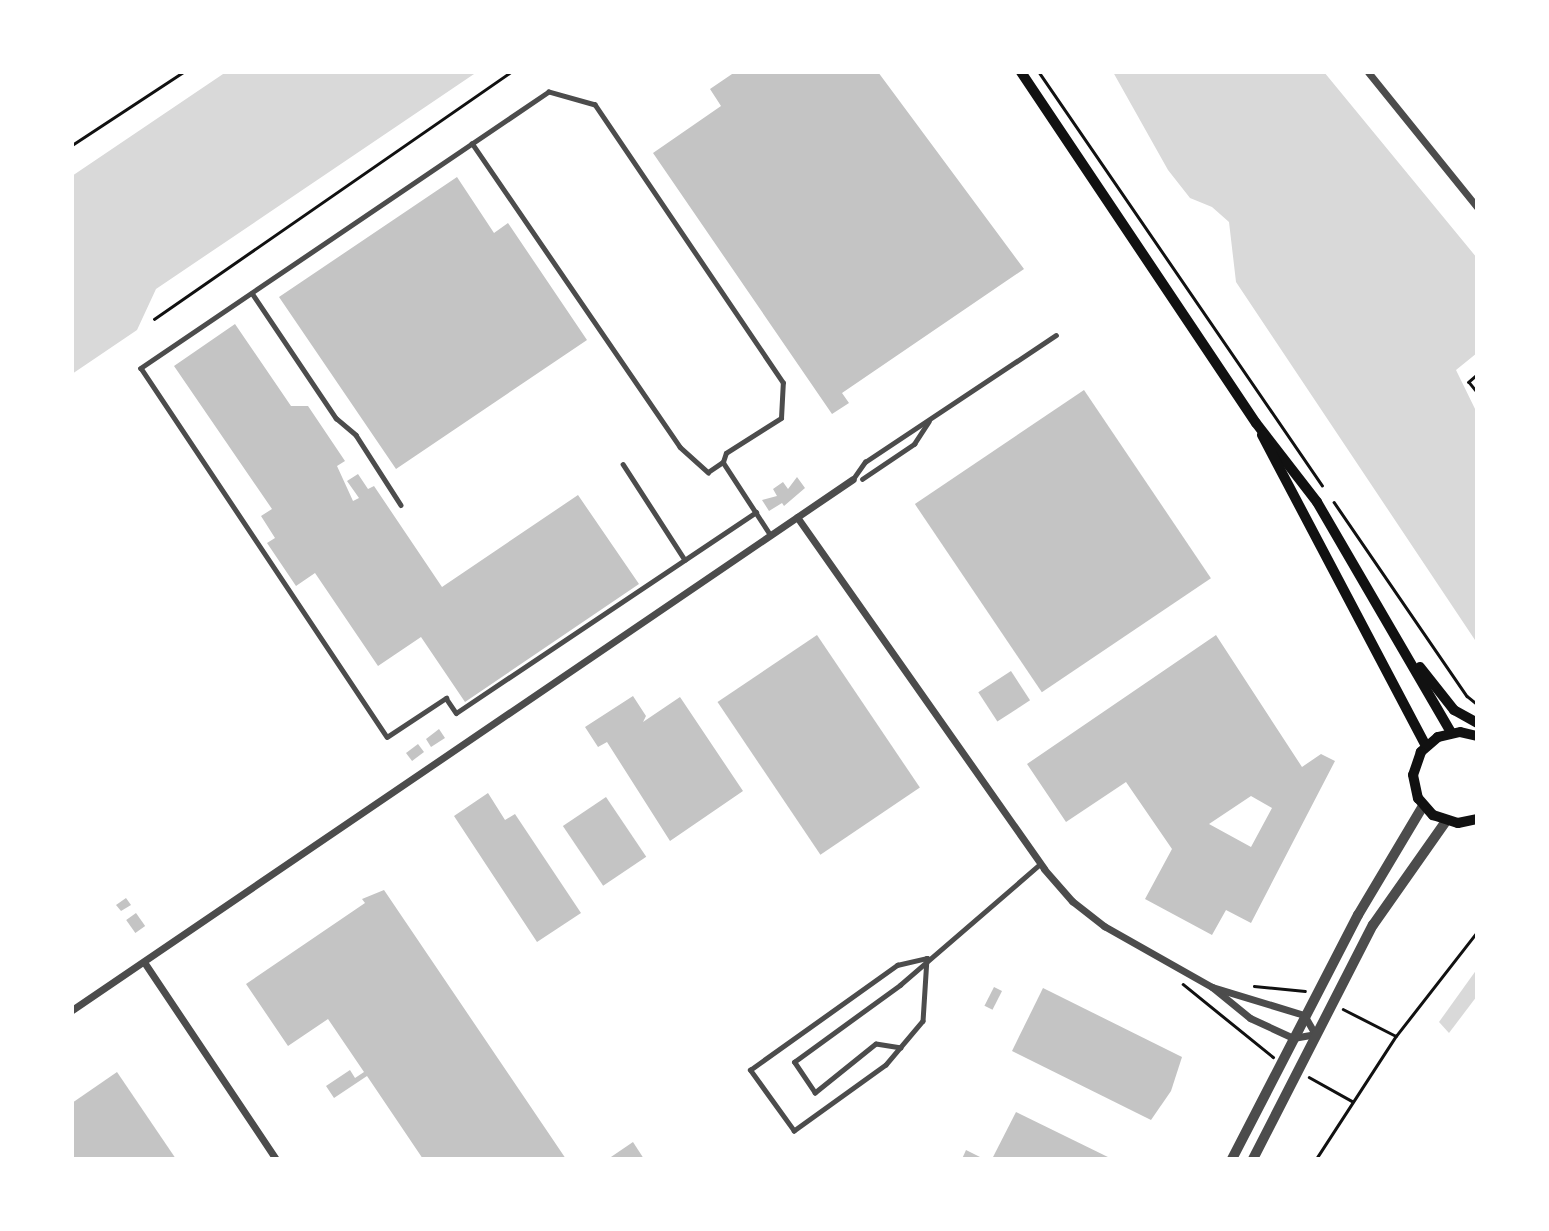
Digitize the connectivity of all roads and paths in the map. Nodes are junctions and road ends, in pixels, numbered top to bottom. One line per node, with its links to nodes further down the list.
1 (183, 72): 7 (path)
2 (511, 72): 10 (path)
3 (1021, 72): 15 (main road)
4 (1040, 72): 26 (path)
5 (1368, 72): 8 (street)
6 (472, 144): 9 (lane); 16 (lane); 16 (lane)
7 (72, 145)
8 (1477, 207)
9 (252, 293): 20 (lane); 24 (lane)
10 (154, 319)
11 (1056, 335): 14 (lane)
12 (1477, 375): 13 (path)
13 (1477, 392)
14 (930, 419): 18 (lane); 19 (lane)
15 (1256, 423): 25 (main road); 30 (main road)
16 (723, 462): 21 (lane)
17 (623, 464): 24 (lane)
18 (853, 479): 22 (street)
19 (862, 479)
20 (401, 505)
21 (756, 512): 23 (lane); 24 (lane)
22 (797, 517): 23 (street); 34 (street)
23 (771, 535): 37 (street)
24 (685, 560)
25 (1398, 639): 27 (main road); 28 (main road)
26 (1477, 704)
27 (1477, 723)
28 (1451, 732): 29 (main road); 30 (main road)
29 (1477, 736)
30 (1426, 746): 31 (main road)
31 (1423, 806): 33 (main road); 41 (street)
32 (1477, 819): 33 (main road)
33 (1446, 821): 42 (street)
34 (1040, 864): 36 (lane); 38 (street)
35 (1477, 932): 47 (path)
36 (927, 958): 44 (lane); 44 (lane); 44 (lane)
37 (144, 961): 40 (street); 48 (street)
38 (1169, 965): 39 (street); 45 (path)
39 (1212, 987): 41 (street); 43 (street)
40 (72, 1010)
41 (1304, 1015): 42 (street); 43 (street)
42 (1315, 1034): 43 (street); 46 (street)
43 (1293, 1038): 45 (street)
44 (901, 1048)
45 (1280, 1063): 49 (street)
46 (1297, 1070): 47 (path); 50 (street)
47 (1353, 1101): 51 (path)
48 (276, 1159)
49 (1232, 1159)
50 (1252, 1159)
51 (1316, 1159)

